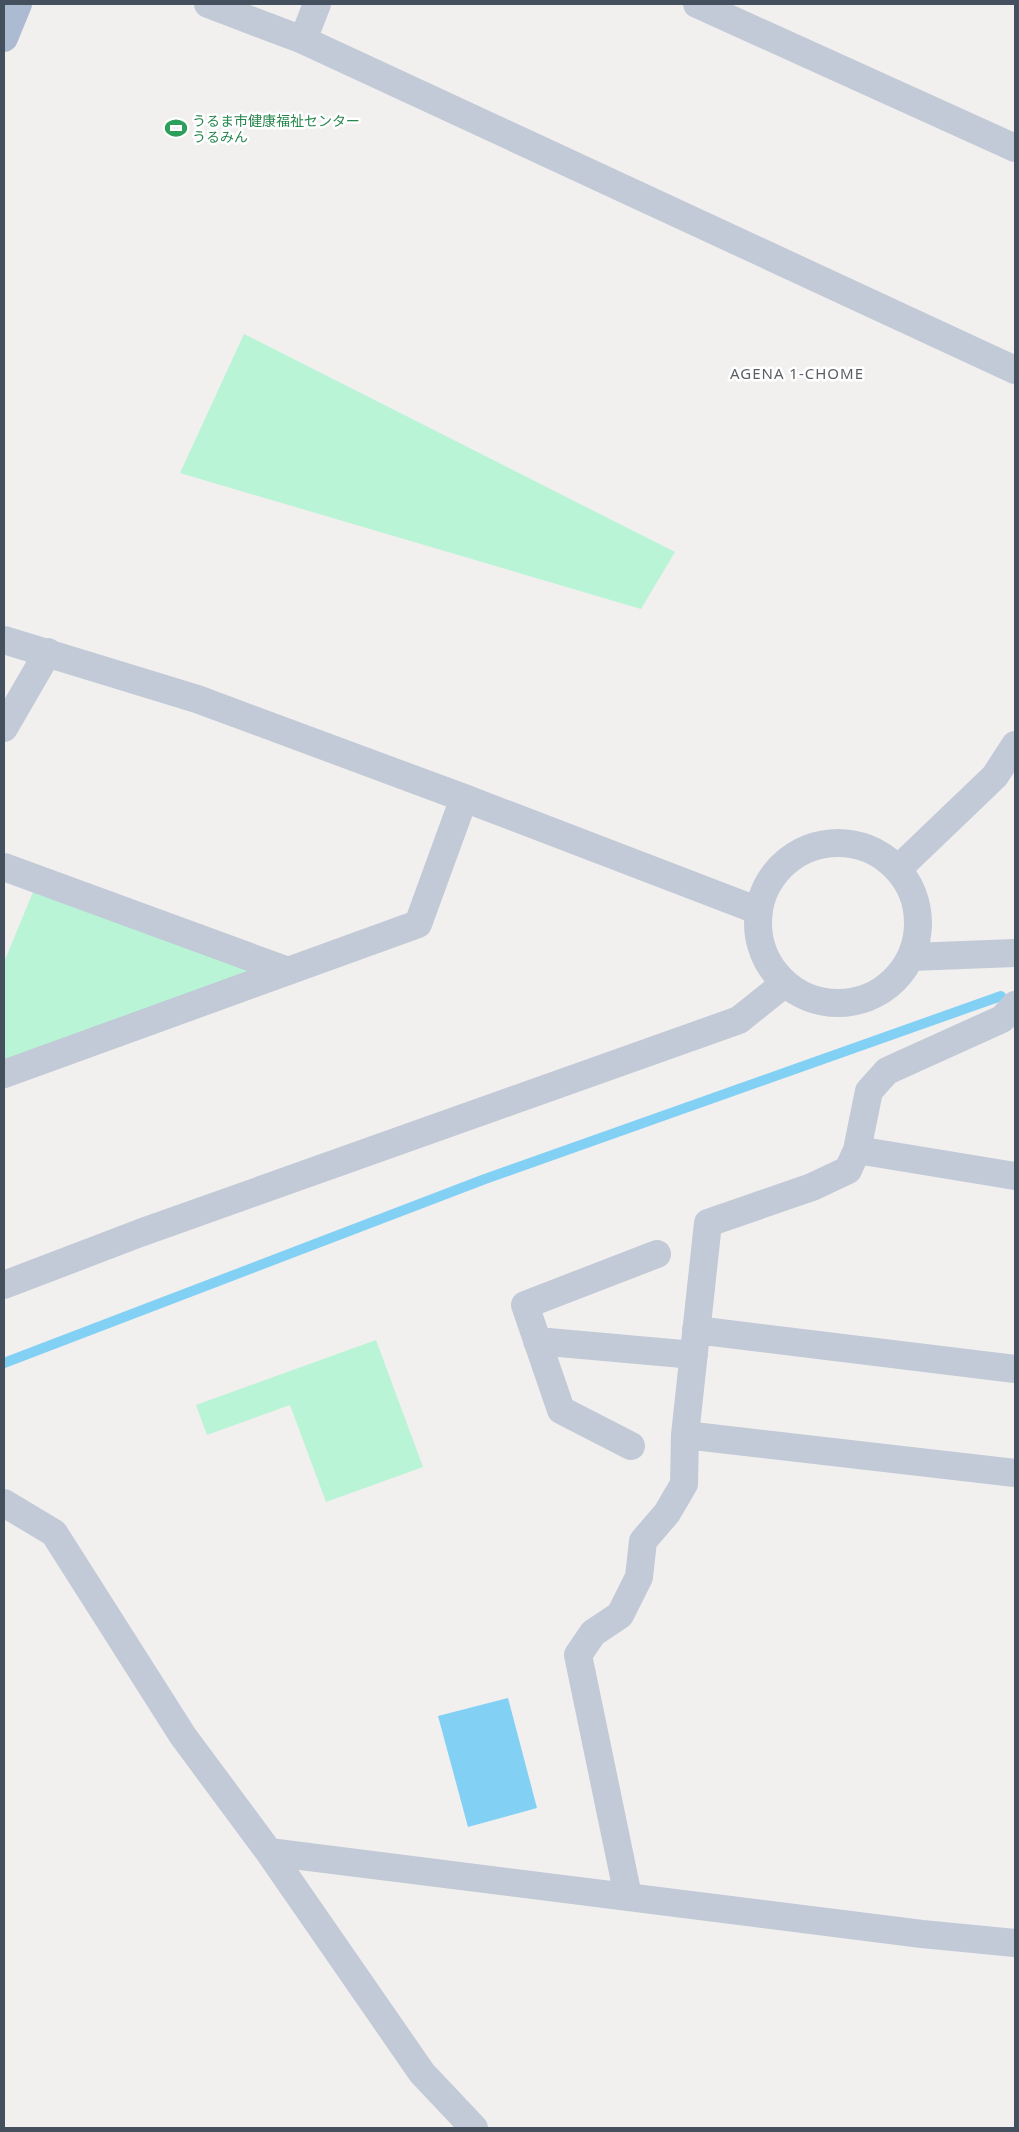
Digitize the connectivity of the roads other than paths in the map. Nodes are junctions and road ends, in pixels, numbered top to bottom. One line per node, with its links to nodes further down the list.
1 (18, 4): 5 (main road)
2 (208, 4): 6 (street)
3 (317, 4): 6 (street)
4 (697, 4): 7 (street)
5 (4, 38)
6 (303, 40): 8 (street)
7 (1015, 148)
8 (1015, 370)
9 (4, 640): 10 (street)
10 (48, 652): 11 (street); 13 (street)
11 (4, 728)
12 (1015, 745): 15 (street)
13 (464, 798): 16 (street); 19 (street)
14 (4, 867): 19 (street)
15 (898, 869): 16 (street); 18 (street)
16 (759, 911): 20 (street)
17 (1015, 953): 18 (street)
18 (911, 957): 20 (street)
19 (288, 971): 22 (street)
20 (785, 983): 26 (street)
21 (1015, 1005): 23 (street)
22 (4, 1074)
23 (857, 1150): 24 (street); 28 (street)
24 (1015, 1176)
25 (657, 1254): 27 (street)
26 (4, 1286)
27 (537, 1341): 28 (street); 31 (street)
28 (695, 1343): 29 (street); 30 (street)
29 (1015, 1369)
30 (686, 1434): 32 (street); 35 (street)
31 (631, 1446)
32 (1015, 1473)
33 (4, 1503): 34 (street)
34 (269, 1852): 35 (street); 37 (street)
35 (628, 1896): 36 (street)
36 (1015, 1943)
37 (474, 2128)

